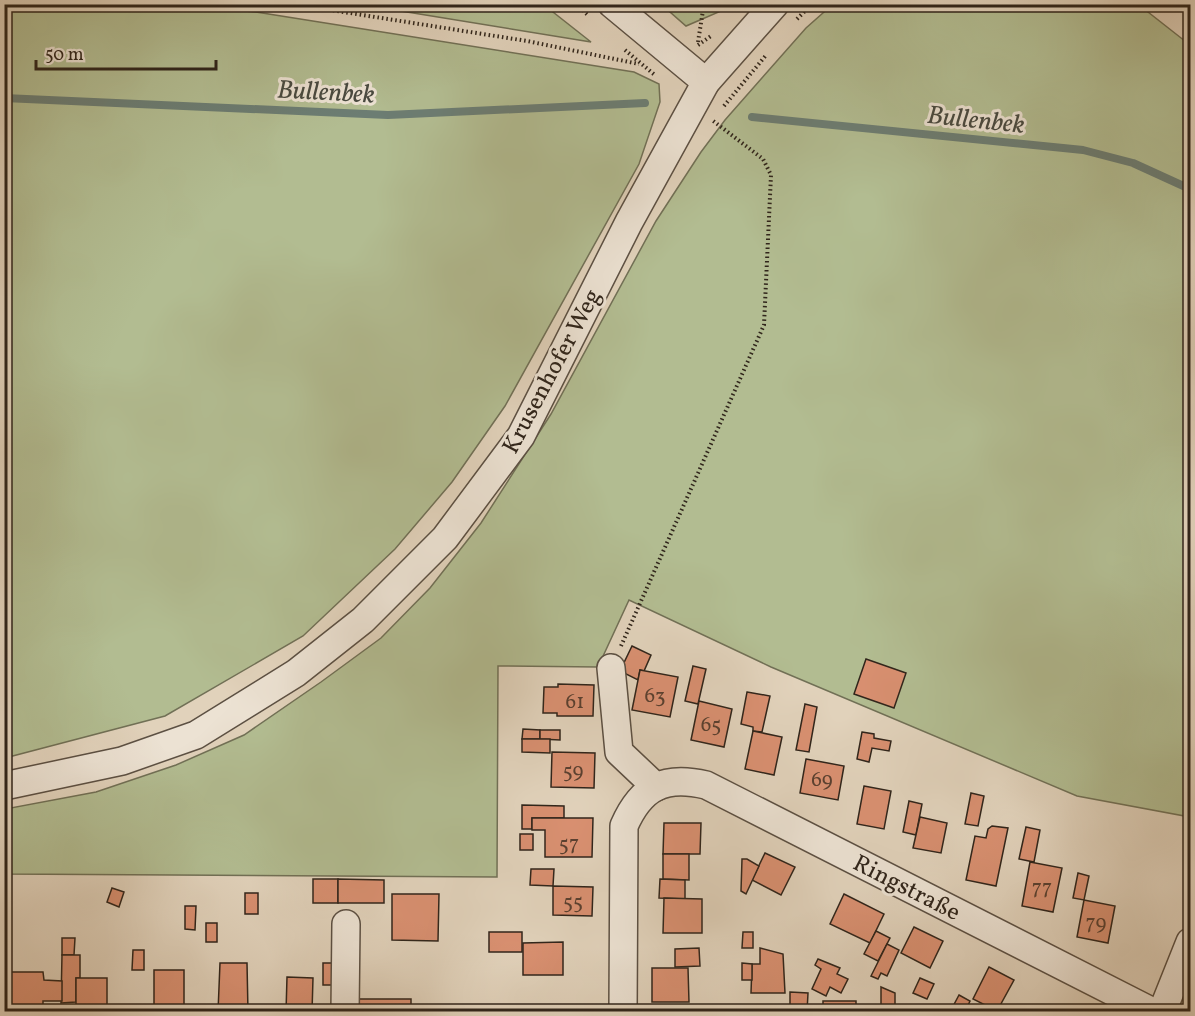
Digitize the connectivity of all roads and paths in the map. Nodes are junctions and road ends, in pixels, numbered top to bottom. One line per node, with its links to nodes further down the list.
1 (293, 4): 9 (path)
2 (612, 4): 10 (street)
3 (704, 4): 7 (path)
4 (775, 4): 10 (street, Krusenhofer Weg)
5 (812, 4): 6 (path)
6 (791, 26)
7 (698, 45)
8 (769, 52): 11 (path)
9 (639, 64)
10 (706, 82): 12 (street, Krusenhofer Weg)
11 (611, 669): 13 (street)
12 (4, 786)
13 (656, 787): 17 (street, Ringstraße); 18 (street, Ringstraße)
14 (346, 924): 16 (street)
15 (1191, 942): 19 (street)
16 (345, 1011)
17 (623, 1011)
18 (1153, 1011)
19 (1162, 1011)

